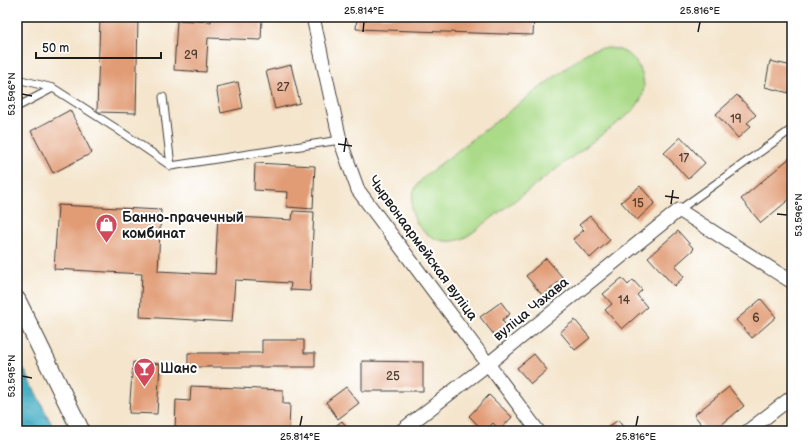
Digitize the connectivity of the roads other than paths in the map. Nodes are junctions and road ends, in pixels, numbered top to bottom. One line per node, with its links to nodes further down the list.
1 (313, 17): 7 (street, Чырвонаармейская вуліца)
2 (17, 79): 3 (lane)
3 (53, 88): 5 (lane); 8 (lane)
4 (163, 97): 8 (lane)
5 (17, 107)
6 (792, 129): 9 (lane)
7 (340, 140): 8 (lane); 12 (street, Чырвонаармейская вуліца)
8 (171, 166)
9 (679, 210): 10 (street); 12 (street, вуліца Чэхава)
10 (789, 276)
11 (17, 300): 14 (street)
12 (488, 364): 15 (street, вуліца Чэхава); 16 (street, Чырвонаармейская вуліца)
13 (792, 397): 17 (street)
14 (81, 431)
15 (401, 431)
16 (538, 431)
17 (748, 431)

